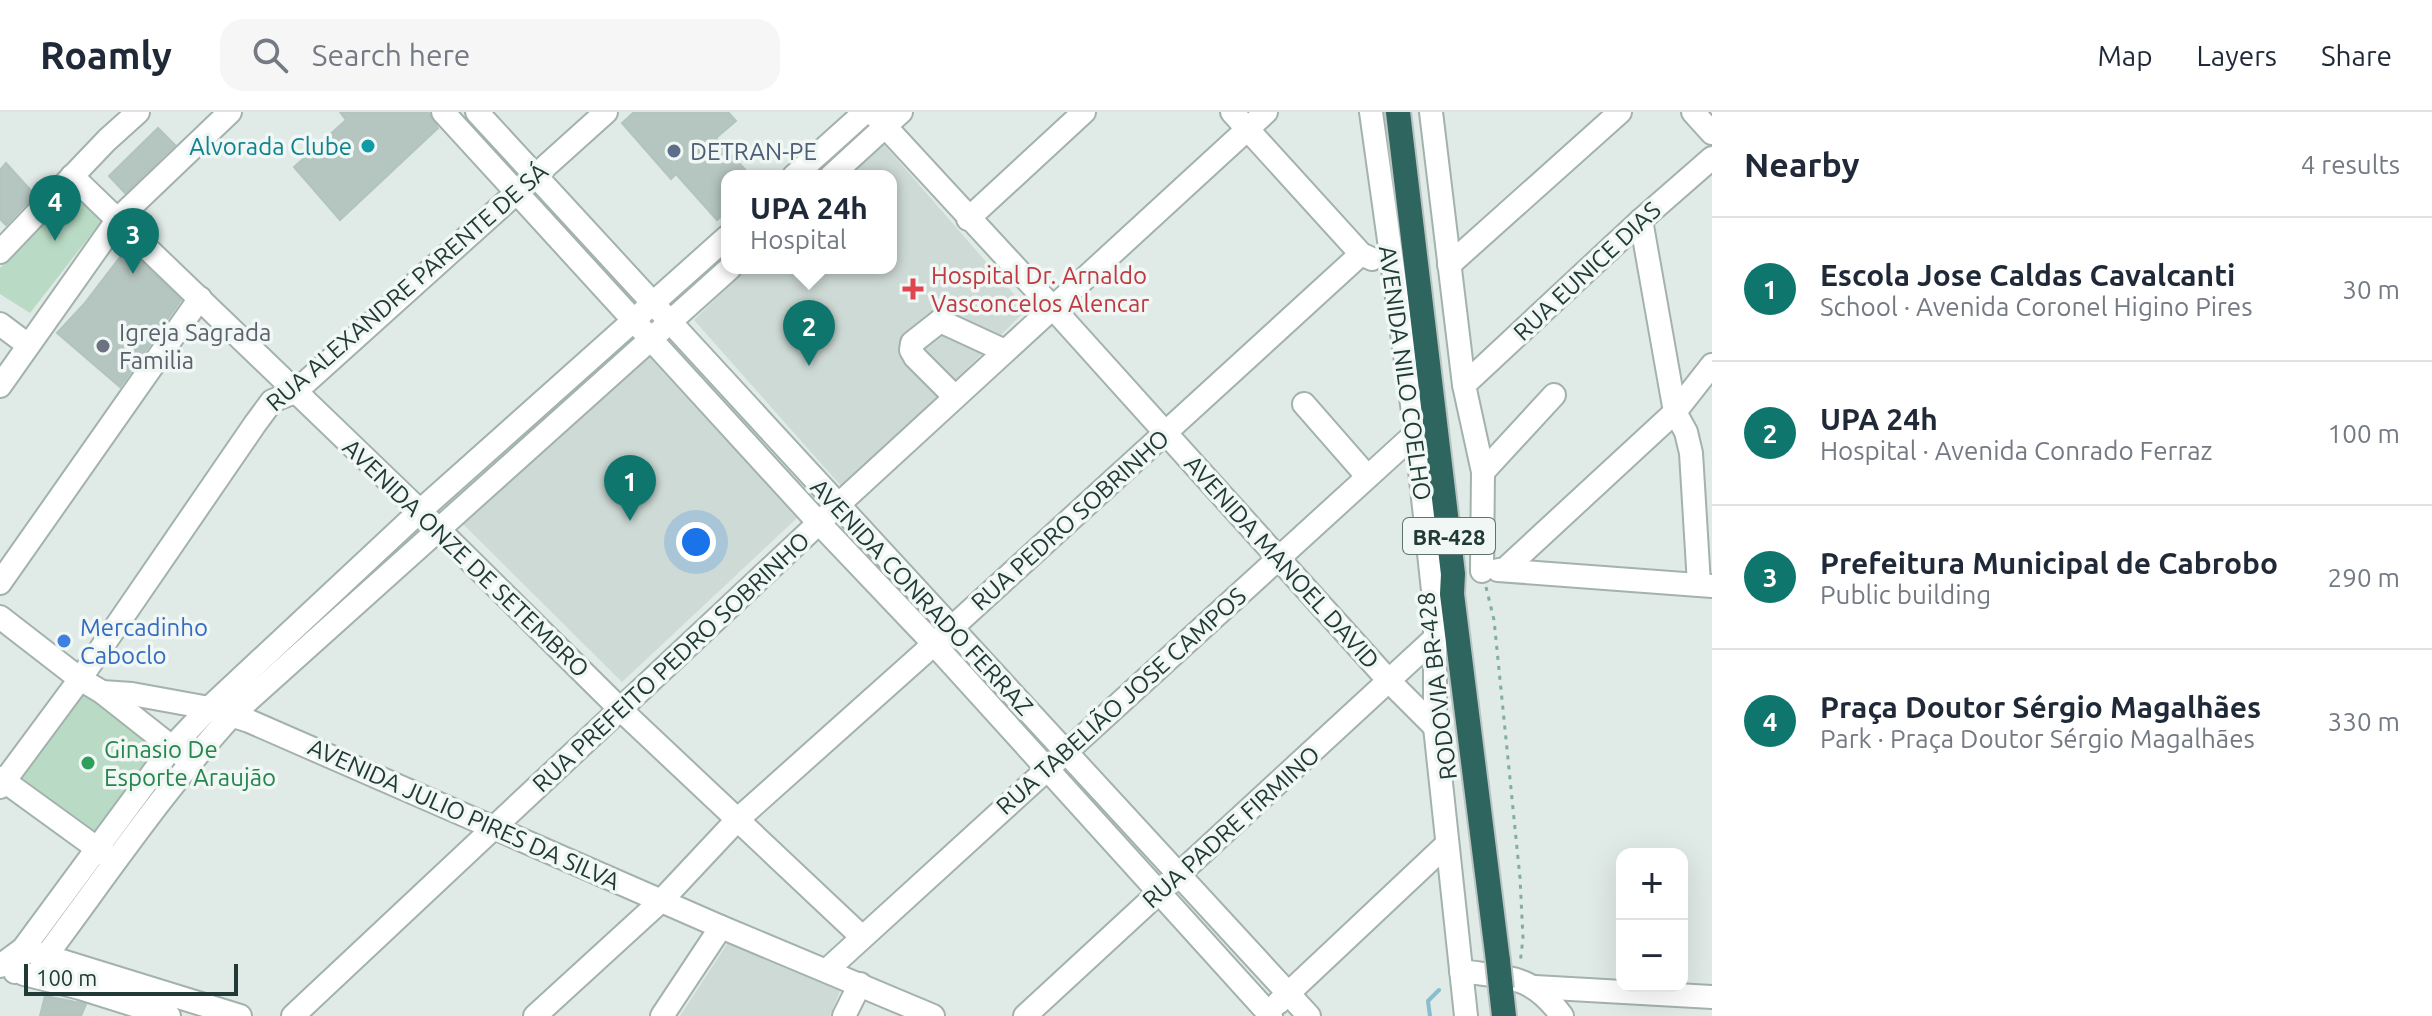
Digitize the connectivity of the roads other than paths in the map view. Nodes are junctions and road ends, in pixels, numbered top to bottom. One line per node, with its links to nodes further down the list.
1 (138, 112): 22 (street)
2 (230, 112): 24 (street)
3 (443, 112): 23 (street, AVENIDA CONRADO FERRAZ)
4 (477, 112): 21 (street, AVENIDA CONRADO FERRAZ)
5 (606, 112): 21 (street, RUA ALEXANDRE PARENTE DE SÁ)
6 (865, 112): 19 (street)
7 (1084, 112): 25 (street)
8 (1232, 112): 16 (street)
9 (1266, 112): 16 (street, RUA PREFEITO PEDRO SOBRINHO)
10 (1371, 112): 33 (street, AVENIDA NILO COELHO)
11 (1398, 112): 67 (highway, RODOVIA BR-428 / BR-428)
12 (1431, 112): 32 (street)
13 (1620, 112): 32 (street)
14 (1693, 112): 17 (street)
15 (887, 117): 20 (street); 25 (street, AVENIDA MANOEL DAVID)
16 (1247, 129): 30 (street); 37 (street, RUA PREFEITO PEDRO SOBRINHO)
17 (1712, 133)
18 (1712, 158): 26 (street, RUA EUNICE DIAS)
19 (801, 170)
20 (837, 170)
21 (536, 175): 23 (street, RUA ALEXANDRE PARENTE DE SÁ); 27 (street, AVENIDA CONRADO FERRAZ)
22 (72, 176): 24 (street, AVENIDA ONZE DE SETEMBRO); 29 (street)
23 (517, 193): 31 (street, AVENIDA CONRADO FERRAZ); 47 (street, RUA ALEXANDRE PARENTE DE SÁ)
24 (118, 219): 35 (street, AVENIDA ONZE DE SETEMBRO); 42 (street)
25 (968, 219): 37 (street, AVENIDA MANOEL DAVID)
26 (1641, 220): 45 (street, RUA EUNICE DIAS); 52 (street)
27 (593, 238): 31 (street); 36 (street, AVENIDA CONRADO FERRAZ)
28 (721, 243): 36 (street)
29 (0, 252)
30 (1361, 254): 33 (street); 55 (street, RUA PEDRO SOBRINHO)
31 (576, 256): 38 (street, AVENIDA CONRADO FERRAZ)
32 (1449, 265): 45 (street)
33 (1391, 268): 56 (street, AVENIDA NILO COELHO)
34 (723, 274): 39 (street)
35 (200, 298): 47 (street, AVENIDA ONZE DE SETEMBRO); 68 (street)
36 (654, 304): 38 (street); 39 (street, AVENIDA CONRADO FERRAZ)
37 (1053, 308): 43 (street, RUA PREFEITO PEDRO SOBRINHO); 55 (street, AVENIDA MANOEL DAVID)
38 (634, 321): 41 (street, AVENIDA CONRADO FERRAZ); 53 (street)
39 (671, 322): 41 (street); 51 (street, AVENIDA CONRADO FERRAZ)
40 (0, 324): 42 (street)
41 (651, 339): 53 (street); 54 (street, AVENIDA CONRADO FERRAZ)
42 (28, 345): 46 (street)
43 (1005, 351): 49 (street, RUA PREFEITO PEDRO SOBRINHO); 49 (street)
44 (1712, 365): 52 (street)
45 (1464, 385): 57 (street)
46 (0, 386)
47 (295, 392): 60 (street, AVENIDA ONZE DE SETEMBRO); 77 (street, RUA ALEXANDRE PARENTE DE SÁ)
48 (1554, 395): 57 (street)
49 (955, 397): 59 (street, RUA PREFEITO PEDRO SOBRINHO)
50 (1304, 404): 58 (street)
51 (752, 412): 54 (street); 59 (street, AVENIDA CONRADO FERRAZ)
52 (1675, 412): 65 (street); 70 (street)
53 (539, 422): 60 (street); 62 (street)
54 (735, 429): 61 (street, AVENIDA CONRADO FERRAZ)
55 (1165, 433): 63 (street, AVENIDA MANOEL DAVID); 74 (street, RUA PEDRO SOBRINHO)
56 (1416, 433): 58 (street, RUA TABELIÃO JOSE CAMPOS); 75 (street, AVENIDA NILO COELHO)
57 (1483, 472): 66 (street)
58 (1367, 476): 63 (street, RUA TABELIÃO JOSE CAMPOS)
59 (838, 505): 61 (street, RUA PREFEITO PEDRO SOBRINHO); 64 (street, AVENIDA CONRADO FERRAZ)
60 (420, 511): 62 (street, AVENIDA ONZE DE SETEMBRO); 71 (street)
61 (819, 523): 69 (street, AVENIDA CONRADO FERRAZ); 83 (street, RUA PREFEITO PEDRO SOBRINHO)
62 (438, 529): 73 (street); 83 (street, AVENIDA ONZE DE SETEMBRO)
63 (1279, 558): 78 (street, AVENIDA MANOEL DAVID); 87 (street, RUA TABELIÃO JOSE CAMPOS)
64 (895, 566): 69 (street); 74 (street, AVENIDA CONRADO FERRAZ)
65 (1505, 569): 66 (street); 70 (street)
66 (1482, 571): 67 (street)
67 (1453, 574): 111 (highway, RODOVIA BR-428 / BR-428, bridge)
68 (0, 583)
69 (877, 584): 76 (street, AVENIDA CONRADO FERRAZ)
70 (1706, 585)
71 (317, 607): 73 (street); 82 (street)
72 (0, 617): 77 (street, AVENIDA JULIO PIRES DA SILVA)
73 (334, 623): 84 (street)
74 (951, 627): 76 (street, RUA PEDRO SOBRINHO); 79 (street, AVENIDA CONRADO FERRAZ)
75 (1436, 637): 78 (street, RUA PADRE FIRMINO); 85 (street, AVENIDA NILO COELHO)
76 (934, 644): 81 (street, AVENIDA CONRADO FERRAZ); 94 (street, RUA PEDRO SOBRINHO)
77 (80, 679): 80 (street, AVENIDA JULIO PIRES DA SILVA); 90 (street, RUA ALEXANDRE PARENTE DE SÁ)
78 (1390, 682): 85 (street, AVENIDA MANOEL DAVID); 100 (street, RUA PADRE FIRMINO)
79 (1002, 683): 81 (street); 87 (street, AVENIDA CONRADO FERRAZ)
80 (102, 692): 82 (street, AVENIDA JULIO PIRES DA SILVA); 86 (street)
81 (986, 701): 89 (street, AVENIDA CONRADO FERRAZ)
82 (209, 708): 84 (street, AVENIDA JULIO PIRES DA SILVA); 86 (street)
83 (620, 709): 94 (street, AVENIDA ONZE DE SETEMBRO); 95 (street, RUA PREFEITO PEDRO SOBRINHO)
84 (232, 715): 88 (street); 95 (street, AVENIDA JULIO PIRES DA SILVA)
85 (1435, 727): 97 (street, AVENIDA NILO COELHO)
86 (172, 747): 88 (street); 91 (street)
87 (1064, 752): 89 (street, RUA TABELIÃO JOSE CAMPOS); 93 (street, AVENIDA CONRADO FERRAZ)
88 (190, 762): 92 (street)
89 (1047, 769): 96 (street, AVENIDA CONRADO FERRAZ); 104 (street, RUA TABELIÃO JOSE CAMPOS)
90 (1, 782): 98 (street)
91 (134, 798): 92 (street); 98 (street)
92 (154, 810): 99 (street)
93 (1120, 811): 96 (street); 100 (street, AVENIDA CONRADO FERRAZ)
94 (737, 820): 102 (street, RUA PEDRO SOBRINHO); 104 (street, AVENIDA ONZE DE SETEMBRO)
95 (494, 828): 102 (street, AVENIDA JULIO PIRES DA SILVA); 117 (street, RUA PREFEITO PEDRO SOBRINHO)
96 (1101, 829): 101 (street, AVENIDA CONRADO FERRAZ)
97 (1446, 845): 109 (street, AVENIDA NILO COELHO); 112 (street)
98 (97, 849): 99 (street); 105 (street)
99 (116, 862): 106 (street)
100 (1179, 875): 101 (street, RUA PADRE FIRMINO); 112 (street, AVENIDA CONRADO FERRAZ)
101 (1159, 892): 114 (street, AVENIDA CONRADO FERRAZ); 122 (street, RUA PADRE FIRMINO)
102 (662, 900): 103 (street, AVENIDA JULIO PIRES DA SILVA); 118 (street, RUA PEDRO SOBRINHO)
103 (721, 927): 108 (street, AVENIDA JULIO PIRES DA SILVA); 119 (street)
104 (862, 937): 108 (street, RUA TABELIÃO JOSE CAMPOS)
105 (23, 949): 106 (street); 107 (street)
106 (46, 956): 107 (street); 116 (street)
107 (13, 970): 115 (street)
108 (827, 970): 110 (street, AVENIDA JULIO PIRES DA SILVA)
109 (1461, 971): 111 (street); 124 (street, AVENIDA NILO COELHO)
110 (860, 984): 120 (street); 121 (street, AVENIDA JULIO PIRES DA SILVA)
111 (1518, 985): 113 (street); 125 (highway, RODOVIA BR-428 / BR-428); 126 (street)
112 (1288, 993): 114 (street); 123 (street, AVENIDA CONRADO FERRAZ)
113 (1712, 997)
114 (1268, 1015)
115 (169, 1016)
116 (240, 1016)
117 (293, 1016)
118 (535, 1016)
119 (662, 1016)
120 (844, 1016)
121 (933, 1016)
122 (1025, 1016)
123 (1309, 1016)
124 (1466, 1016)
125 (1504, 1016)
126 (1562, 1016)

